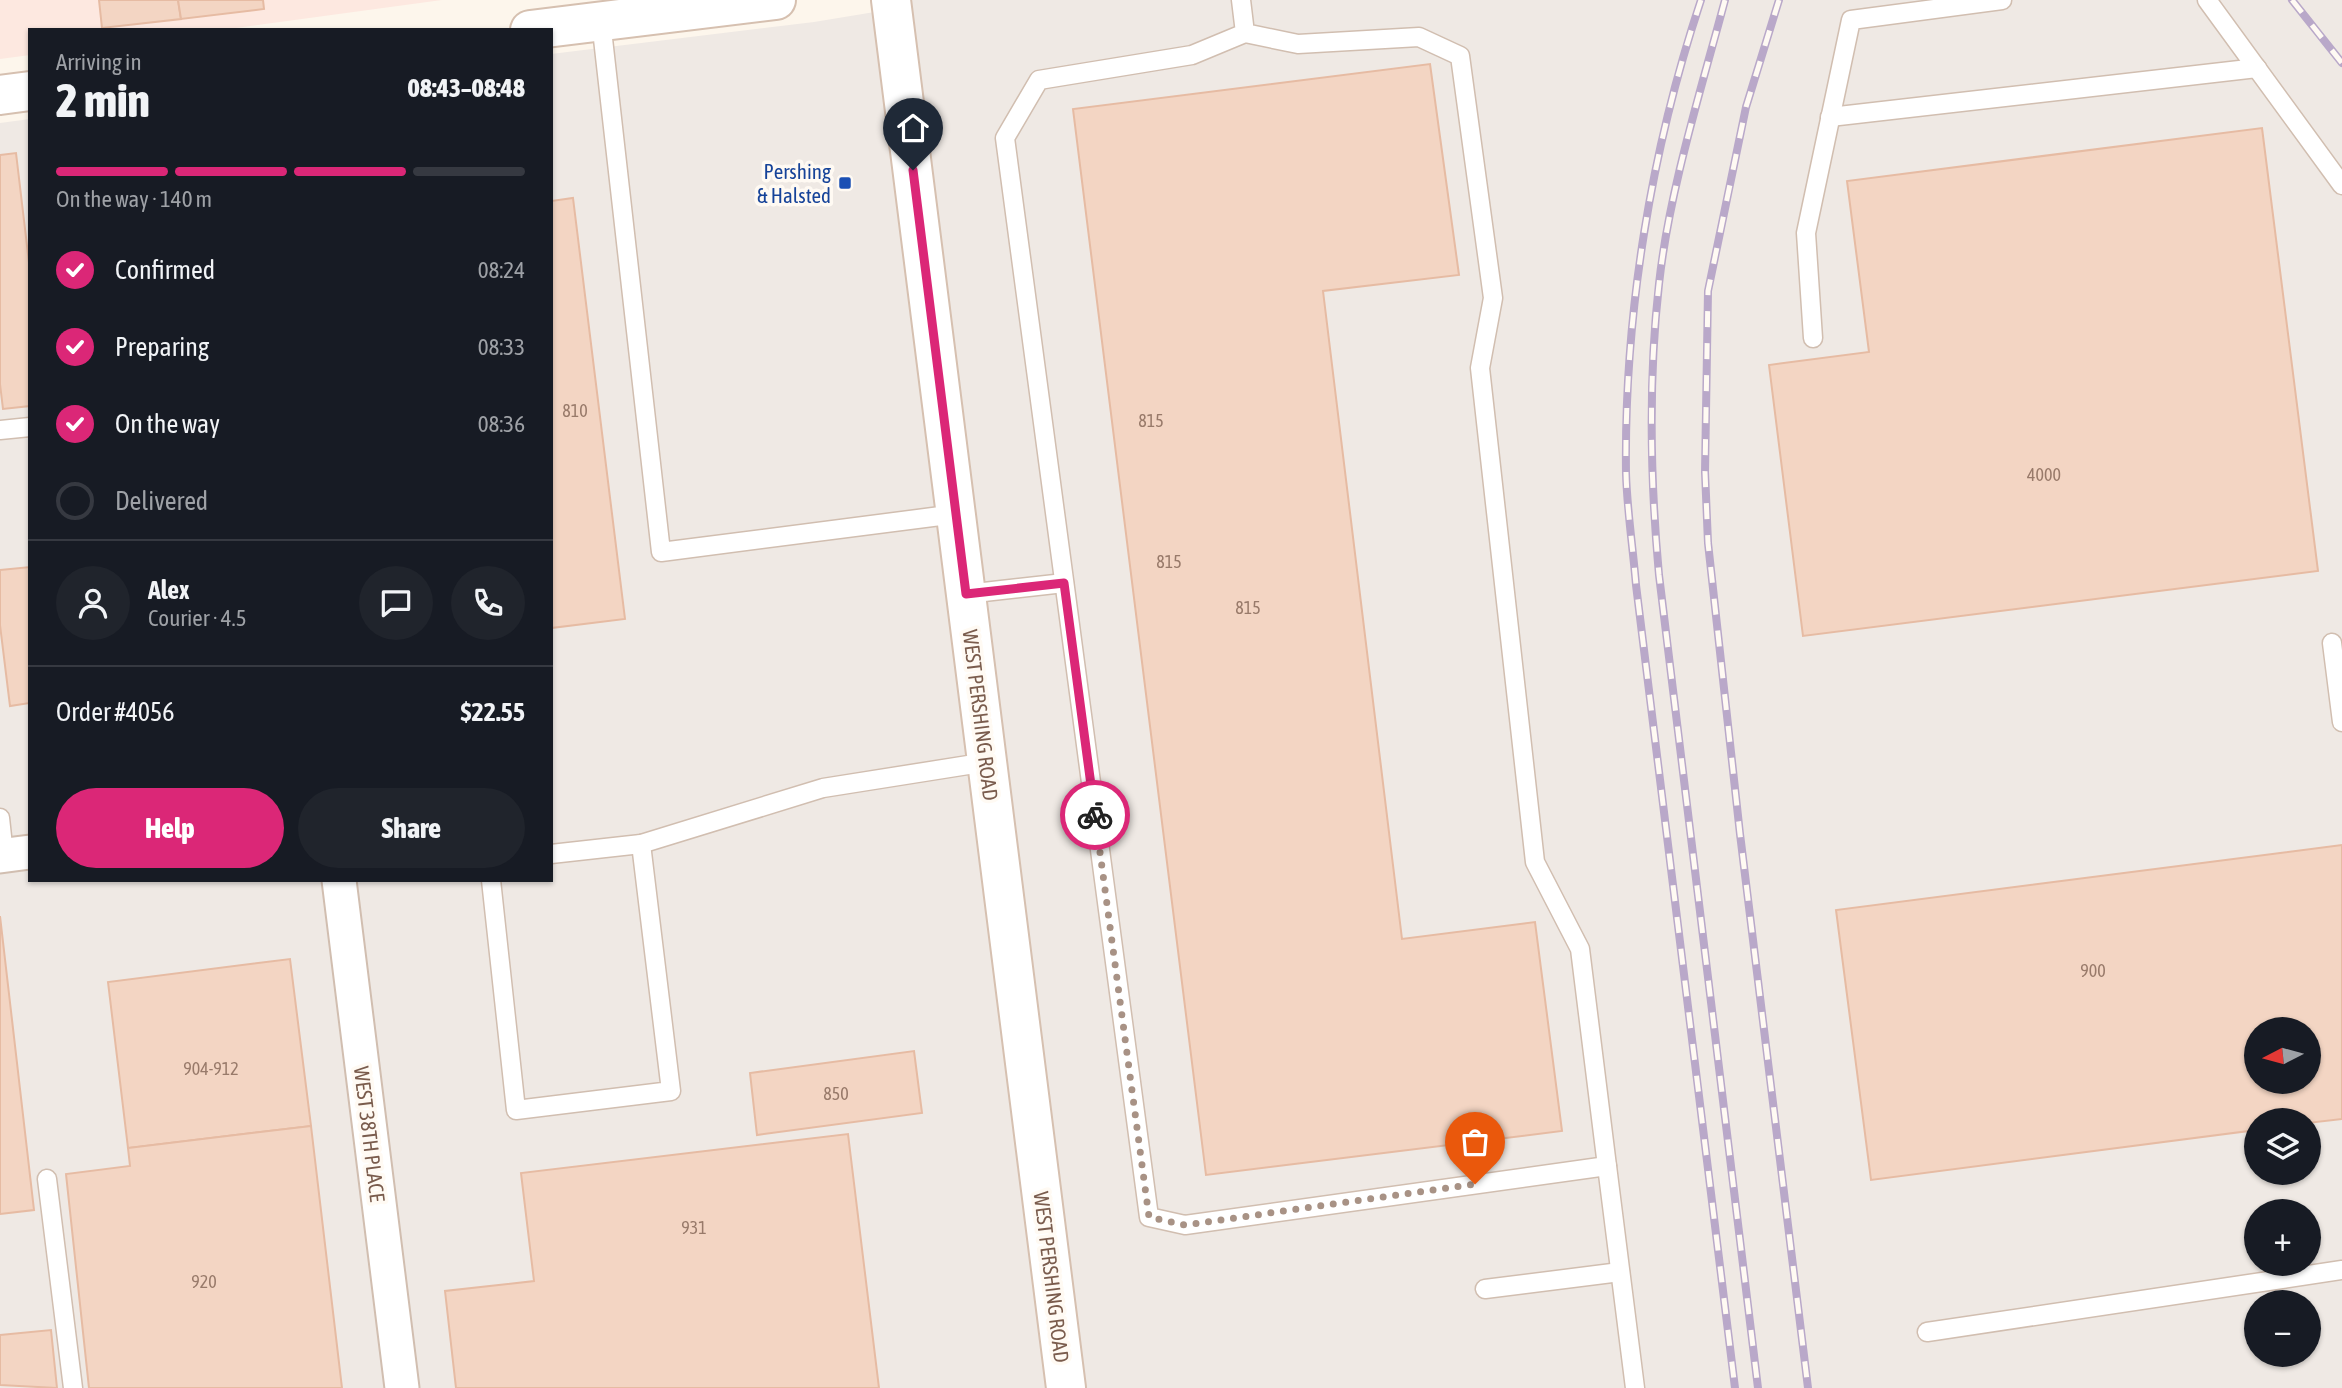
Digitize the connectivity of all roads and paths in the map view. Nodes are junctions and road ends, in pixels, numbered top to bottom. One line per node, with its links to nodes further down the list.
1 (776, 0): 6 (main road)
2 (891, 0): 17 (main road, WEST PERSHING ROAD)
3 (1241, 0): 8 (lane)
4 (2002, 0): 12 (lane)
5 (2207, 0): 9 (lane)
6 (601, 21): 7 (main road); 17 (lane)
7 (546, 28)
8 (1245, 33): 18 (lane); 29 (lane)
9 (2257, 68): 12 (lane); 13 (lane)
10 (28, 92): 11 (main road)
11 (0, 95)
12 (1830, 117): 14 (lane)
13 (2342, 185)
14 (1813, 338)
15 (28, 427): 16 (lane)
16 (0, 430)
17 (956, 514): 19 (main road, WEST PERSHING ROAD)
18 (1064, 583): 19 (lane); 29 (lane)
19 (966, 594): 22 (main road, WEST PERSHING ROAD)
20 (2332, 642): 21 (lane)
21 (2342, 722)
22 (987, 762): 24 (lane); 37 (main road, WEST PERSHING ROAD)
23 (0, 818): 25 (lane)
24 (641, 844): 26 (lane); 28 (lane)
25 (11, 854)
26 (553, 854)
27 (339, 882): 36 (street, WEST 38TH PLACE)
28 (491, 882)
29 (1607, 1166): 32 (lane)
30 (47, 1179): 35 (lane)
31 (2342, 1270): 34 (lane)
32 (1620, 1272): 33 (lane); 38 (lane)
33 (1485, 1289)
34 (1927, 1332)
35 (73, 1388)
36 (402, 1388)
37 (1066, 1388)
38 (1635, 1388)

